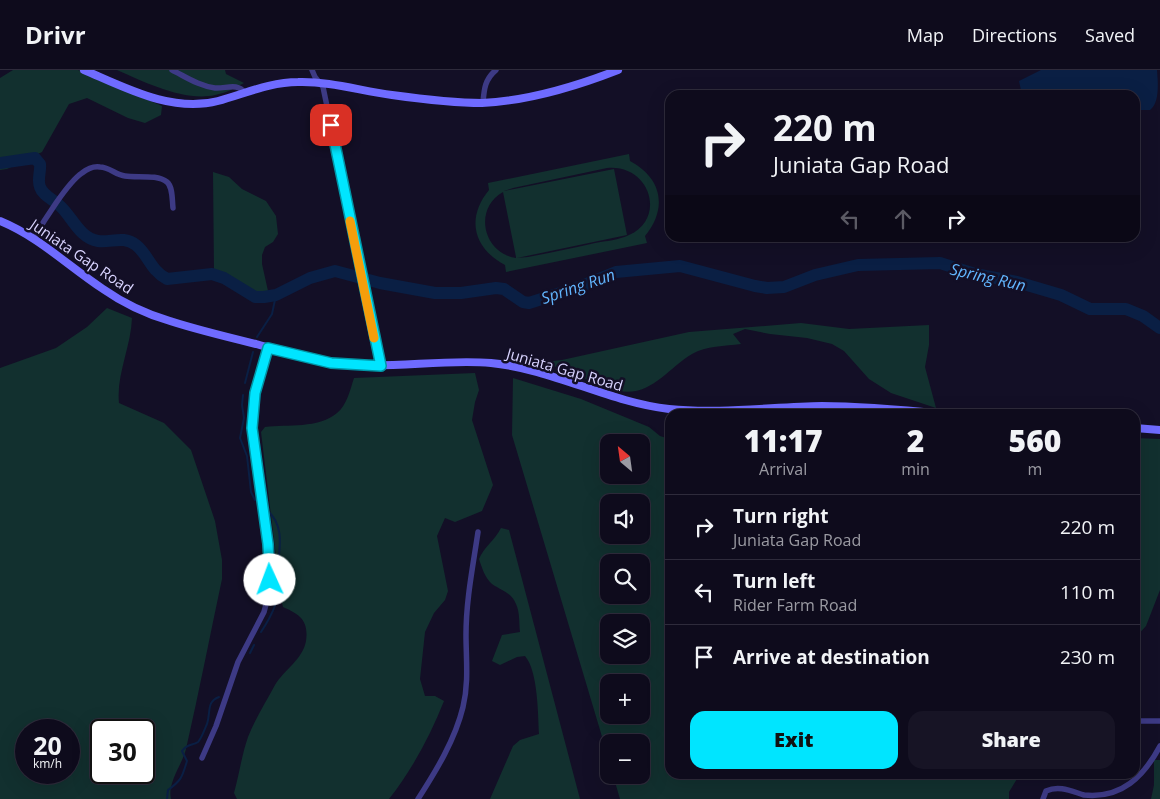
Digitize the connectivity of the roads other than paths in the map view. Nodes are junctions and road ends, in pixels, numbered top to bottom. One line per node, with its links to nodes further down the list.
1 (84, 70): 7 (main road)
2 (172, 70): 7 (street)
3 (312, 70): 6 (street)
4 (496, 70): 8 (street)
5 (618, 70): 8 (main road)
6 (320, 83): 7 (main road); 8 (main road); 13 (street)
7 (244, 93)
8 (483, 103)
9 (172, 208): 11 (street)
10 (0, 221): 11 (main road, Juniata Gap Road)
11 (34, 238): 12 (main road, Juniata Gap Road)
12 (268, 348): 13 (main road, Juniata Gap Road); 23 (street)
13 (381, 366): 14 (main road, Juniata Gap Road)
14 (676, 409)
15 (719, 409): 16 (main road, Juniata Gap Road)
16 (870, 409)
17 (1140, 428): 18 (main road)
18 (1160, 430)
19 (478, 532): 26 (street)
20 (1140, 721): 21 (street)
21 (1160, 721)
22 (1160, 746): 24 (street)
23 (202, 758)
24 (1140, 777)
25 (1139, 779): 27 (street)
26 (418, 799)
27 (1043, 799)

